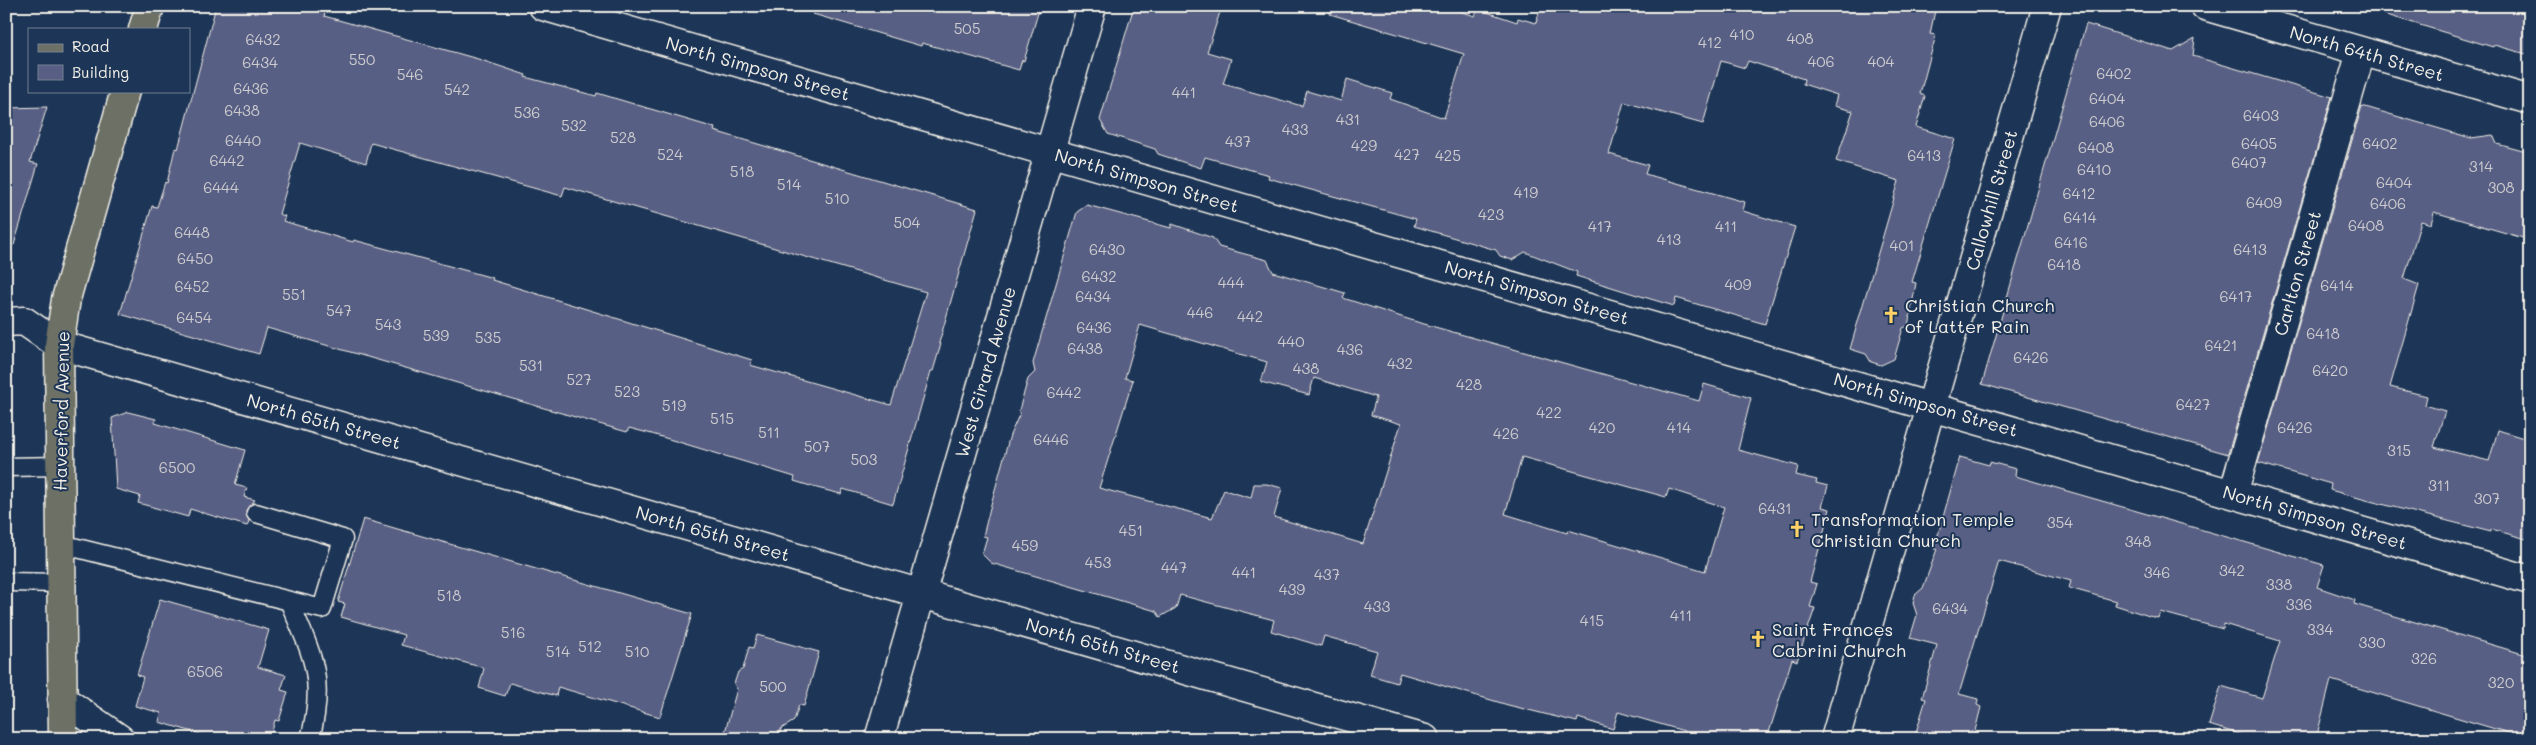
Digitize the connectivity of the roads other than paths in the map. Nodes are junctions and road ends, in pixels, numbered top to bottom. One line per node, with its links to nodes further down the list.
1 (150, 6): 6 (main road)
2 (543, 6): 10 (street, North Simpson Street)
3 (1092, 6): 10 (street, West Girard Avenue)
4 (2047, 6): 13 (street, Callowhill Street)
5 (2205, 6): 7 (street, North 64th Street)
6 (143, 28)
7 (2361, 52): 9 (street, North 64th Street); 16 (street, Carlton Street)
8 (125, 92): 12 (main road, Haverford Avenue)
9 (2530, 100)
10 (1050, 152): 13 (street, North Simpson Street); 22 (street, West Girard Avenue)
11 (6, 322): 12 (street, North 65th Street)
12 (59, 345): 14 (main road, Haverford Avenue); 22 (street, North 65th Street)
13 (1932, 406): 16 (street, North Simpson Street); 30 (street, Callowhill Street)
14 (60, 466): 15 (lane); 18 (main road, Haverford Avenue)
15 (6, 467)
16 (2233, 494): 19 (street, North Simpson Street)
17 (256, 513): 23 (lane)
18 (61, 544): 21 (main road, Haverford Avenue); 23 (lane)
19 (2530, 580)
20 (6, 582): 21 (lane)
21 (61, 583): 24 (main road, Haverford Avenue)
22 (921, 593): 28 (street, West Girard Avenue); 29 (street, North 65th Street)
23 (289, 601): 27 (lane)
24 (62, 699): 25 (main road, Haverford Avenue); 26 (street)
25 (62, 739)
26 (120, 739)
27 (310, 739)
28 (879, 739)
29 (1425, 739)
30 (1835, 739)

